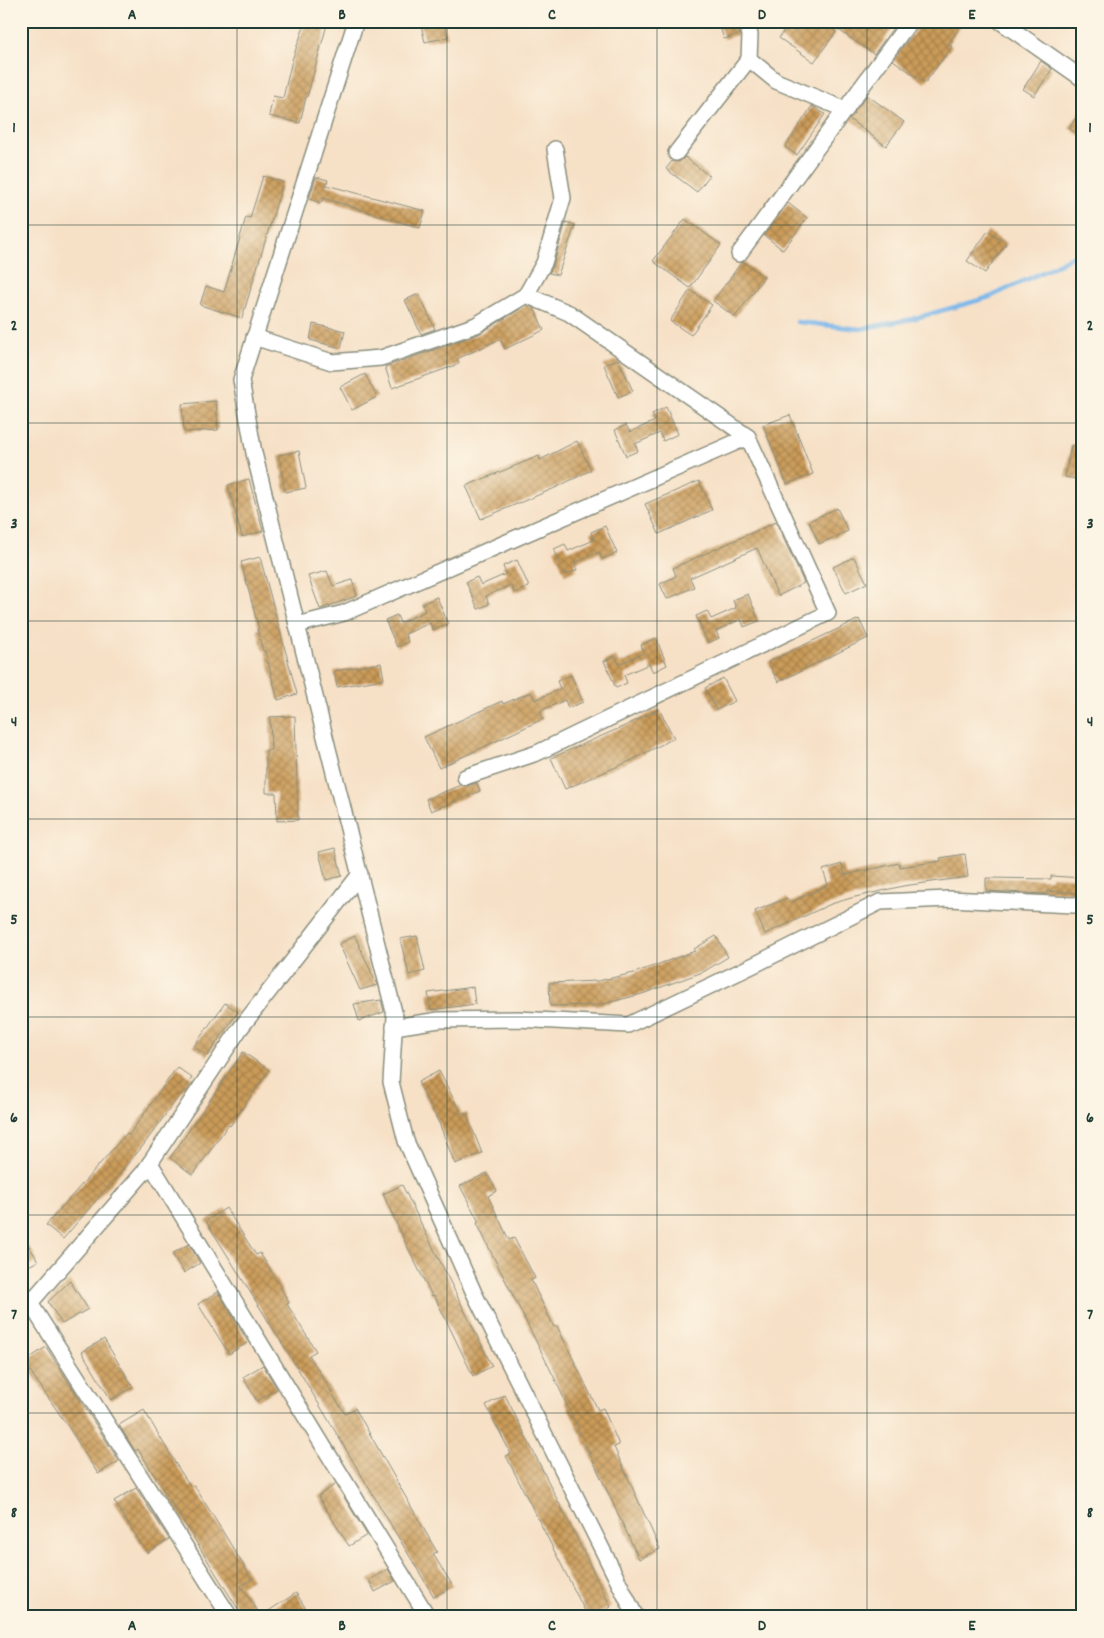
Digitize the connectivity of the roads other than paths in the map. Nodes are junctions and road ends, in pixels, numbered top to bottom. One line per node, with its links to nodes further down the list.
1 (356, 21): 12 (street)
2 (746, 21): 5 (street)
3 (910, 21): 7 (street)
4 (1000, 21): 6 (street)
5 (749, 59): 7 (street); 9 (street)
6 (1083, 79)
7 (846, 110): 10 (street)
8 (555, 149): 11 (street)
9 (676, 153)
10 (739, 254)
11 (526, 295): 12 (street); 13 (street)
12 (254, 337): 14 (street)
13 (748, 437): 14 (street); 15 (street)
14 (297, 625): 16 (street)
15 (465, 778)
16 (360, 874): 18 (street); 19 (street)
17 (1083, 904): 18 (street)
18 (394, 1027): 23 (street)
19 (150, 1163): 20 (street); 22 (street)
20 (26, 1304): 21 (street)
21 (230, 1617)
22 (428, 1617)
23 (636, 1617)

